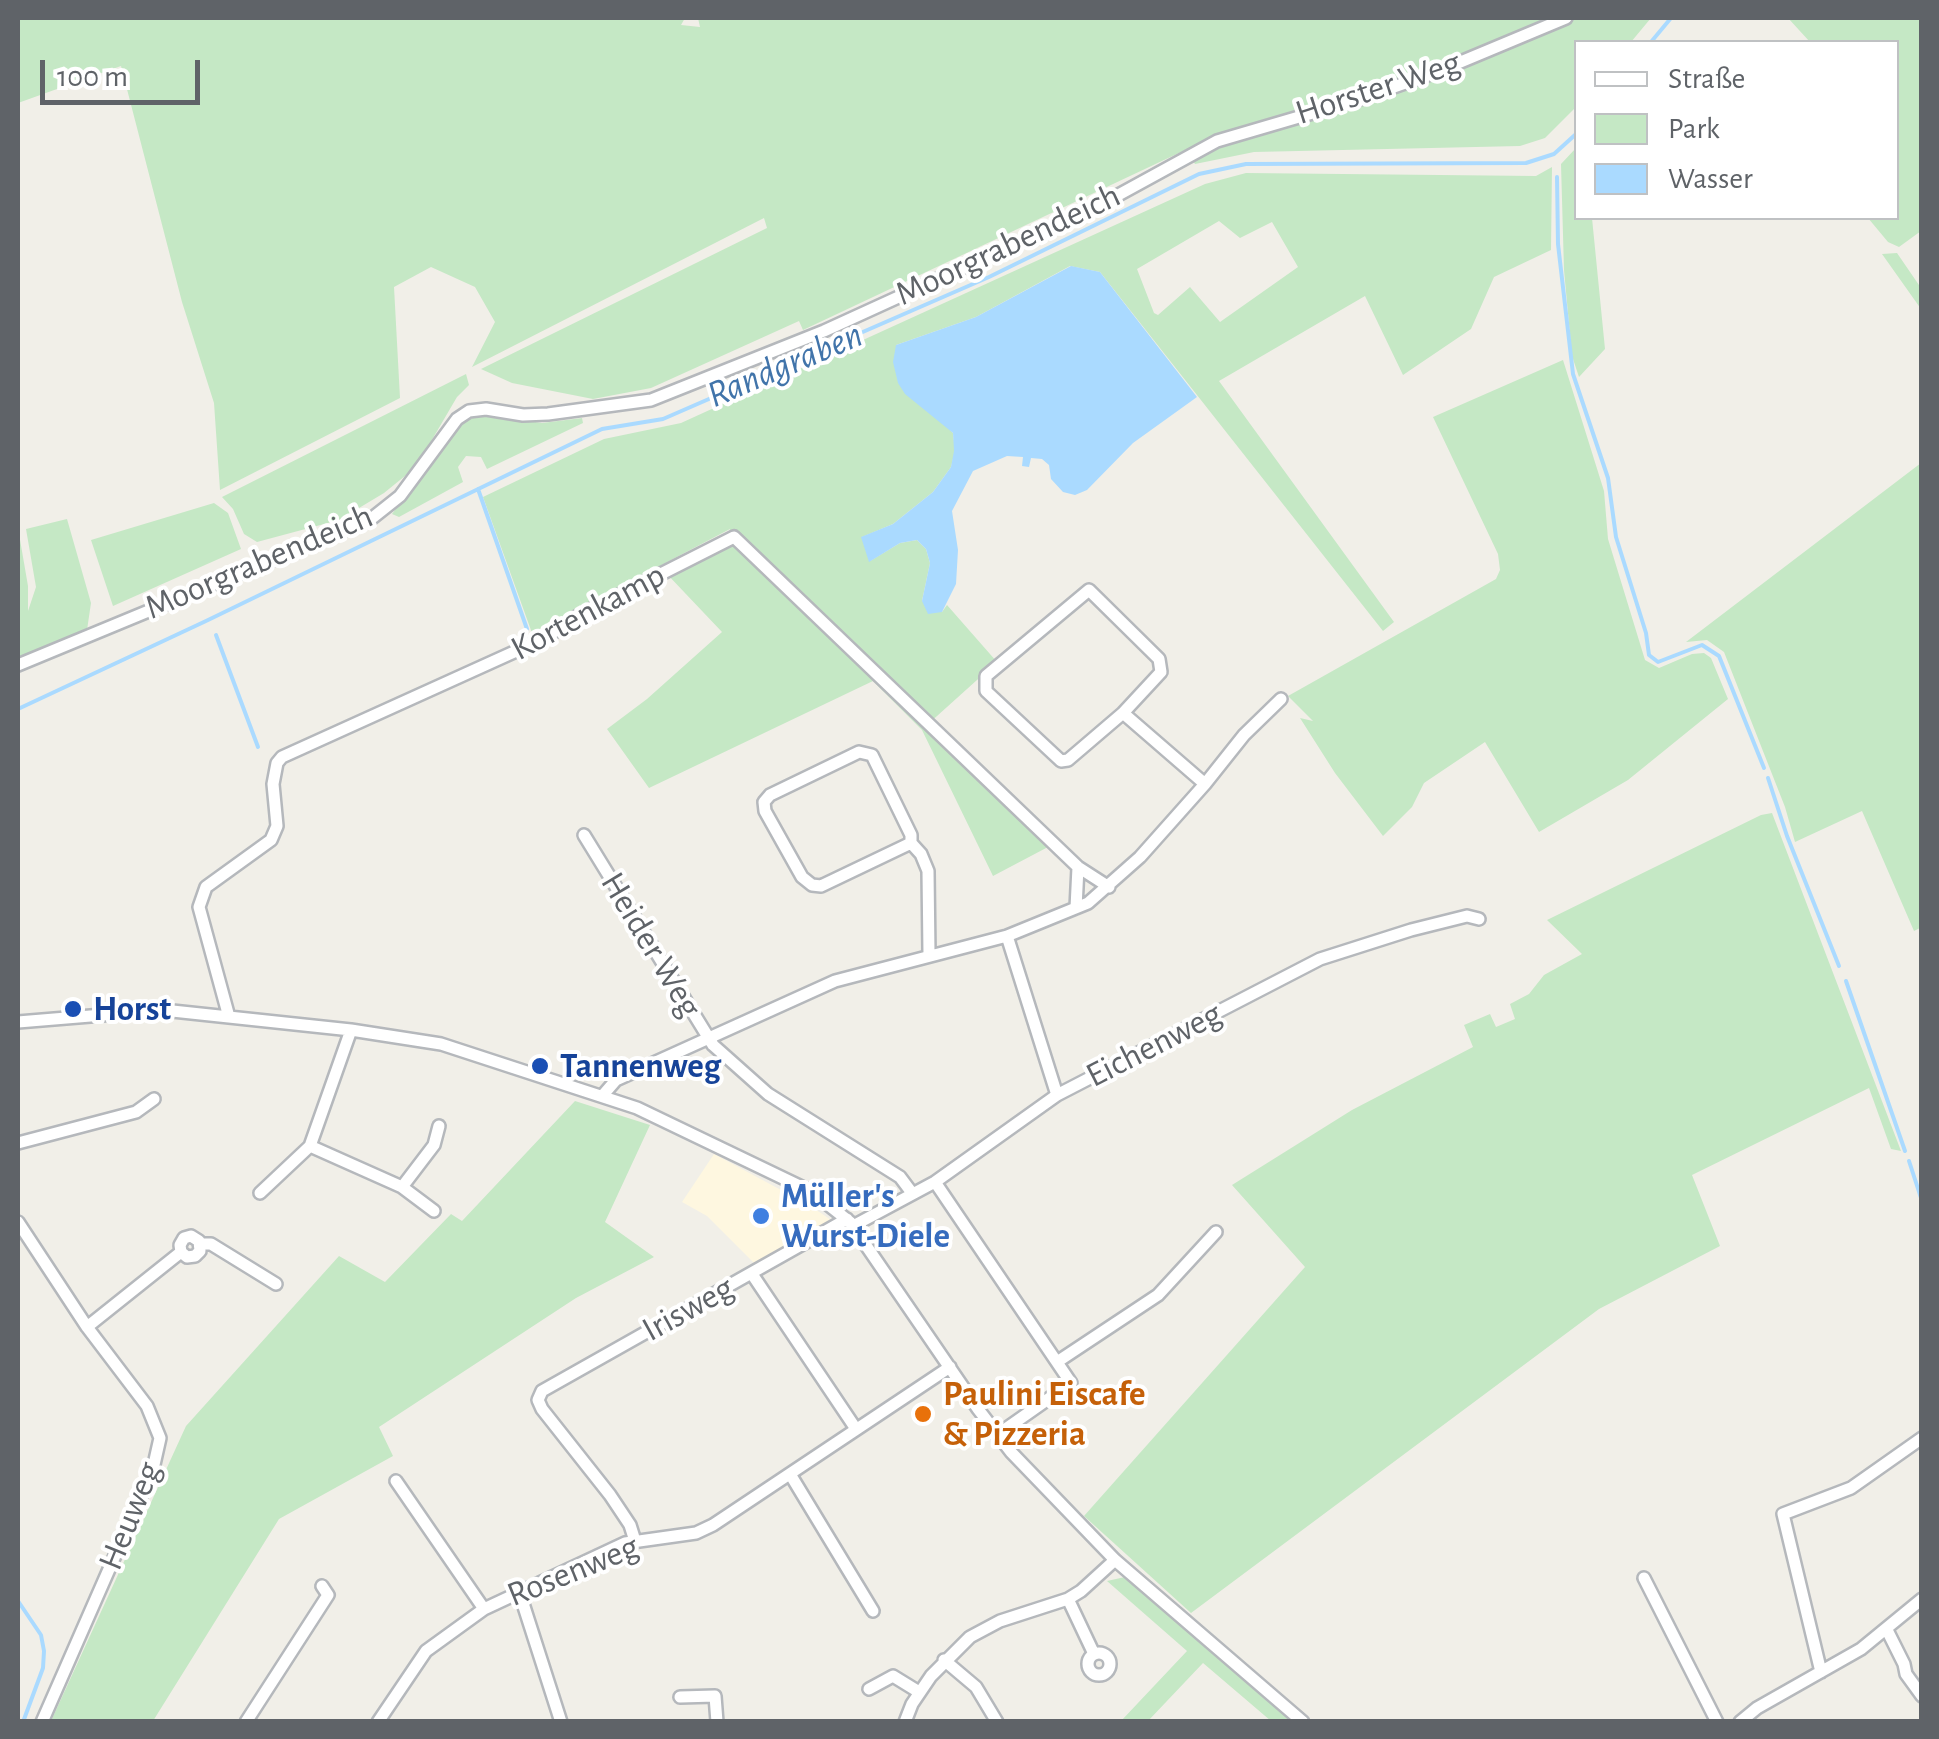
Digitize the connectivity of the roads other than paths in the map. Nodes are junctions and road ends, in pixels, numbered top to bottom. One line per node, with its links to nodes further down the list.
1 (1566, 18): 2 (street, Horster Weg)
2 (1190, 155): 3 (street, Moorgrabendeich)
3 (18, 665)
4 (1281, 699): 6 (street)
5 (1123, 713): 5 (street); 6 (street)
6 (1205, 784): 10 (street)
7 (584, 835): 18 (street, Heider Weg)
8 (911, 843): 8 (street); 14 (street)
9 (1078, 868): 10 (street, Kortenkamp); 11 (street); 15 (street, Kortenkamp)
10 (1109, 887): 11 (street)
11 (1076, 908): 13 (street)
12 (1480, 919): 19 (street, Eichenweg)
13 (1007, 936): 14 (street); 19 (street)
14 (928, 954): 18 (street)
15 (229, 1017): 16 (street); 17 (street)
16 (18, 1022)
17 (351, 1030): 20 (street); 24 (street)
18 (708, 1038): 20 (street); 27 (street, Heider Weg)
19 (1057, 1094): 25 (street, Eichenweg)
20 (603, 1095): 31 (street)
21 (154, 1099): 23 (street)
22 (439, 1126): 26 (street)
23 (18, 1144)
24 (310, 1146): 26 (street); 28 (street)
25 (935, 1182): 27 (street, Eichenweg); 36 (street)
26 (402, 1186): 29 (street)
27 (912, 1193): 31 (street, Eichenweg)
28 (260, 1194)
29 (434, 1211)
30 (18, 1222): 35 (street, Heuweg)
31 (850, 1222): 33 (street, Irisweg); 37 (street)
32 (1216, 1232): 36 (street)
33 (752, 1274): 38 (street); 43 (street, Irisweg)
34 (276, 1284): 35 (street)
35 (87, 1328): 61 (street, Heuweg)
36 (1057, 1362): 39 (street)
37 (950, 1366): 38 (street, Rosenweg); 39 (street)
38 (856, 1429): 41 (street, Rosenweg)
39 (997, 1435): 44 (street)
40 (1922, 1438): 55 (street)
41 (790, 1474): 43 (street, Rosenweg); 51 (street)
42 (396, 1481): 50 (street)
43 (635, 1541): 47 (street, Rosenweg)
44 (1116, 1560): 48 (street); 68 (street)
45 (1644, 1578): 69 (street)
46 (322, 1586): 62 (street)
47 (520, 1591): 50 (street, Rosenweg); 64 (street)
48 (1068, 1599): 53 (street); 54 (street)
49 (1922, 1599): 52 (street)
50 (484, 1609): 63 (street, Rosenweg)
51 (873, 1611)
52 (1887, 1630): 55 (street); 58 (street)
53 (1094, 1654)
54 (944, 1660): 57 (street); 67 (street)
55 (1821, 1672): 60 (street)
56 (868, 1689): 57 (street)
57 (919, 1692): 66 (street)
58 (1922, 1696)
59 (680, 1697): 65 (street)
60 (1740, 1721)
61 (42, 1722)
62 (246, 1722)
63 (378, 1722)
64 (560, 1722)
65 (718, 1722)
66 (905, 1722)
67 (997, 1722)
68 (1302, 1722)
69 (1717, 1722)

